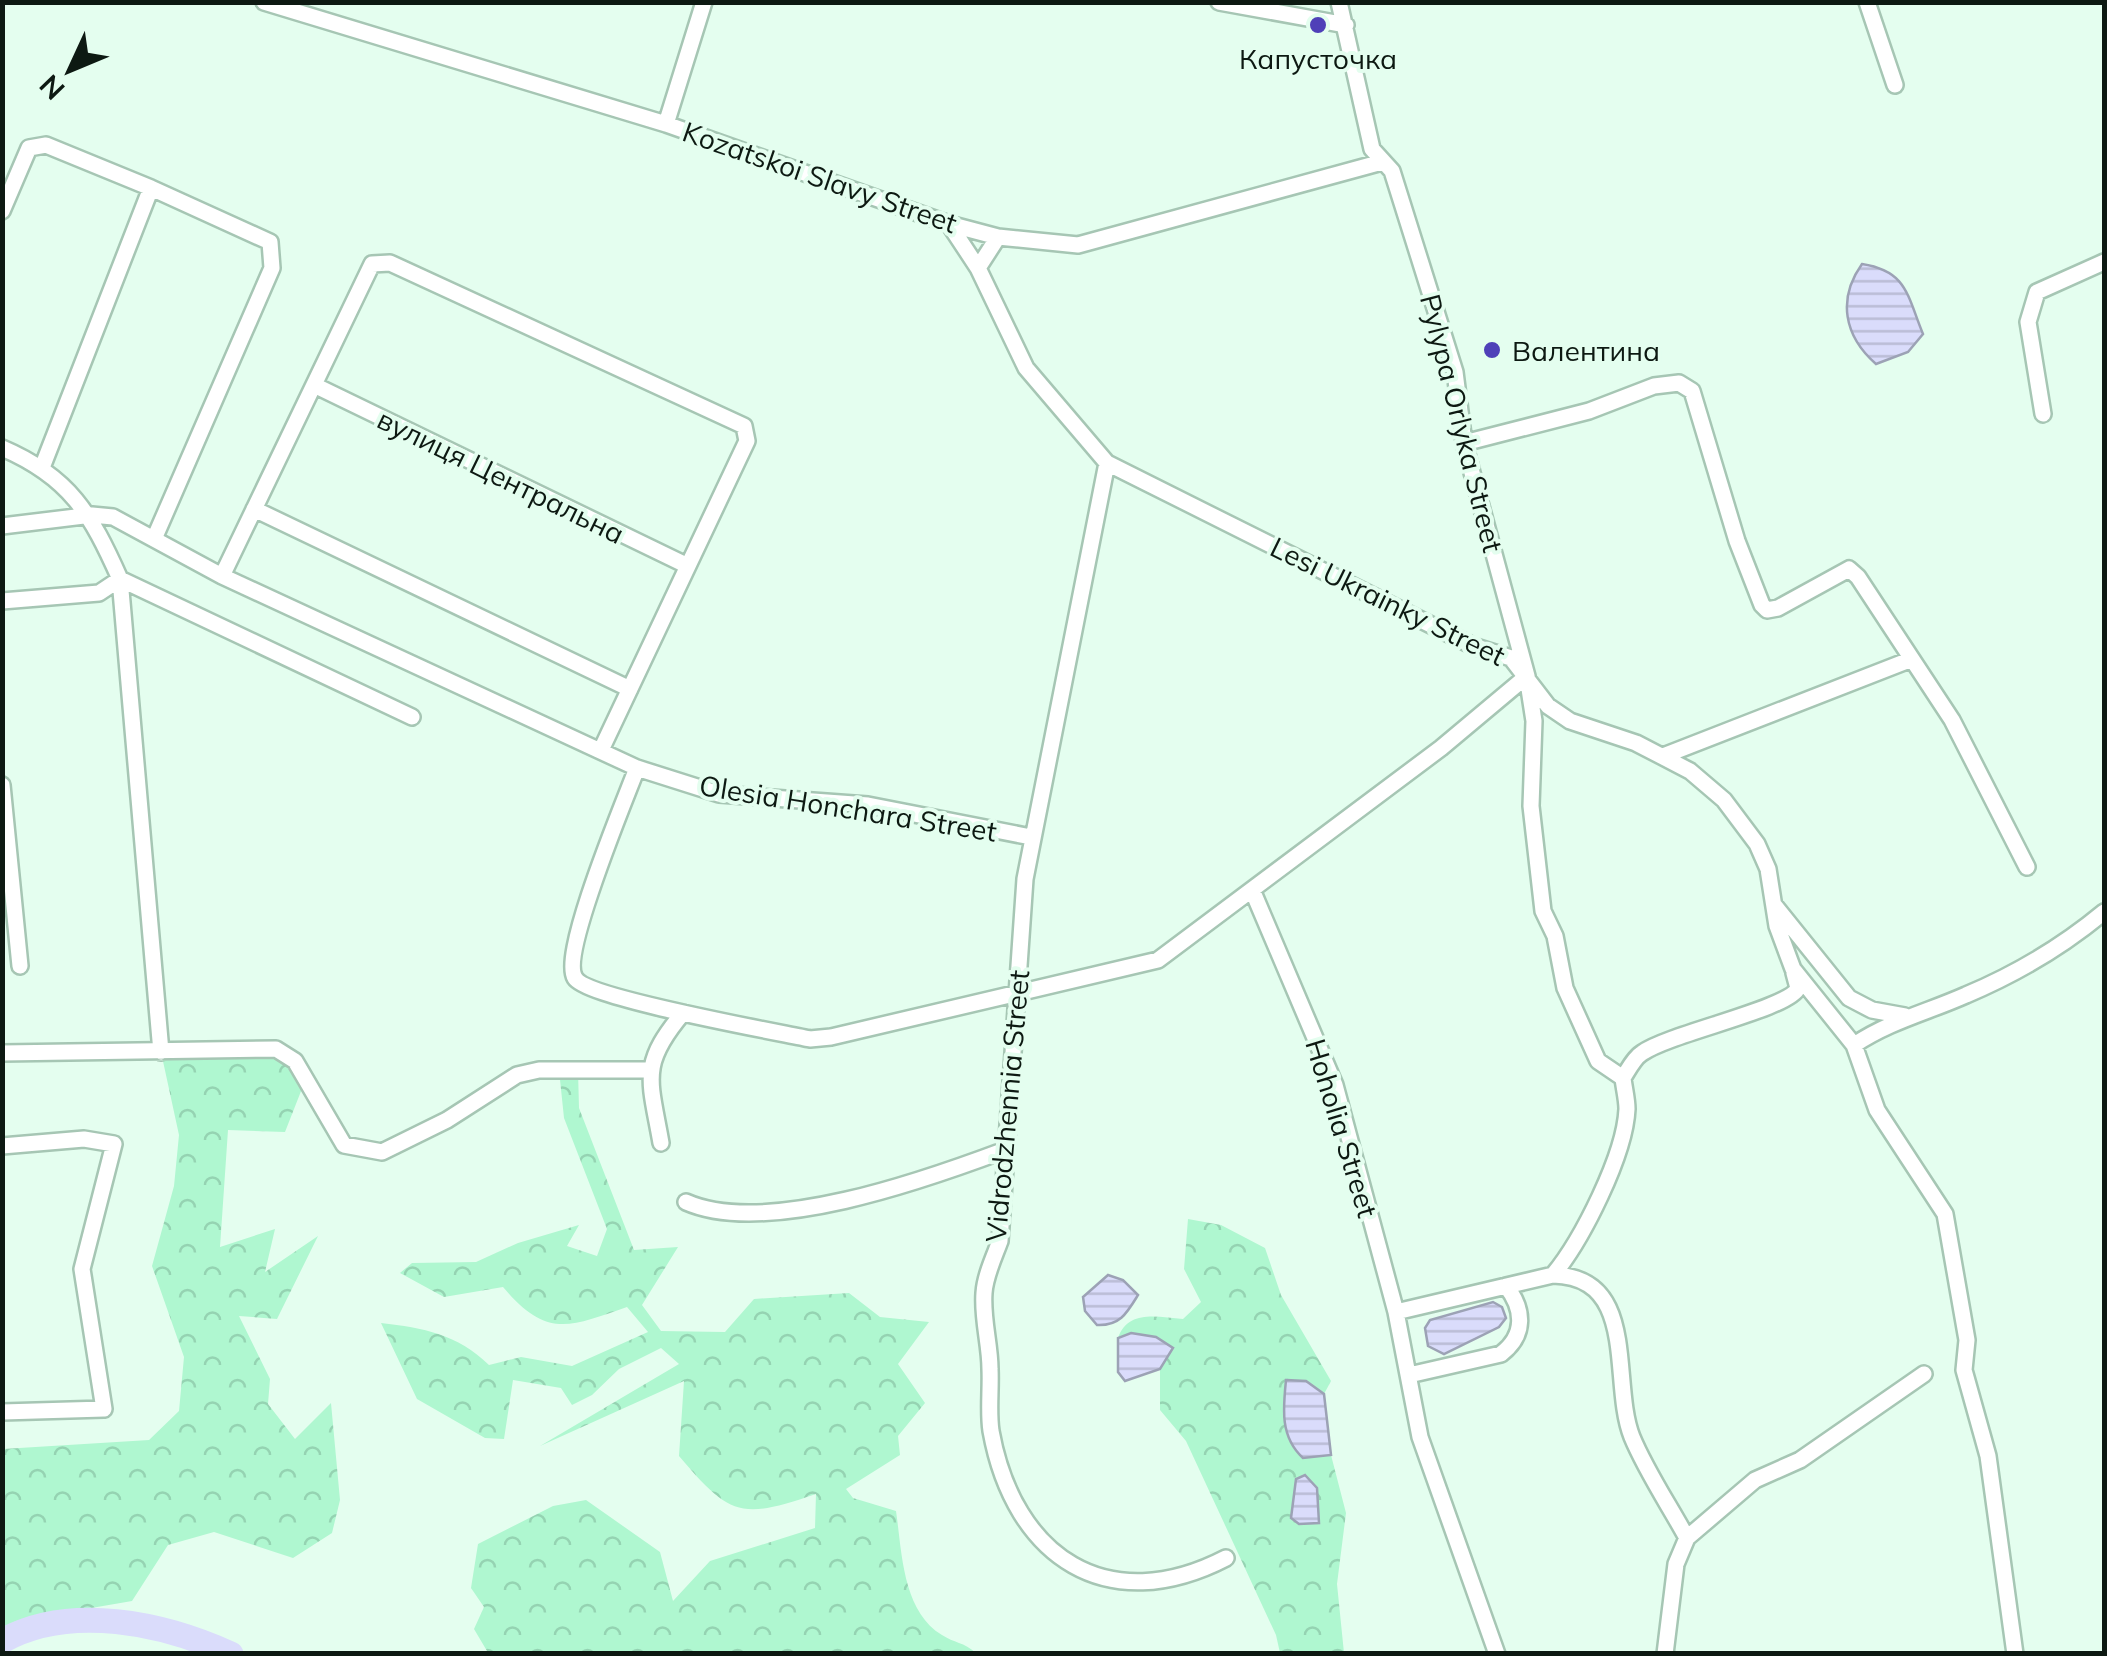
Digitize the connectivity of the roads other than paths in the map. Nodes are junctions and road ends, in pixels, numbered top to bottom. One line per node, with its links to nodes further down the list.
1 (264, 2): 8 (street, Kozatskoi Slavy Street)
2 (704, 2): 8 (street)
3 (1218, 2): 6 (street)
4 (1340, 2): 6 (street, Pylypa Orlyka Street)
5 (1867, 2): 7 (street)
6 (1346, 25): 9 (street, Pylypa Orlyka Street)
7 (1895, 86)
8 (666, 124): 12 (street, Kozatskoi Slavy Street)
9 (1382, 162): 13 (street, Kozatskoi Slavy Street); 18 (street, Pylypa Orlyka Street)
10 (152, 188): 11 (street); 21 (street); 25 (street)
11 (2, 211)
12 (949, 224): 13 (street, Kozatskoi Slavy Street); 15 (street, Lesi Ukrainky Street)
13 (998, 236): 15 (street)
14 (2104, 262): 17 (street)
15 (978, 268): 20 (street, Lesi Ukrainky Street)
16 (314, 385): 22 (street); 26 (street, вулиця Центральна); 26 (street)
17 (2042, 414)
18 (1464, 443): 30 (street); 31 (street, Pylypa Orlyka Street)
19 (2, 448): 21 (street)
20 (1108, 463): 31 (street, Lesi Ukrainky Street); 38 (street, Vidrodzhennia Street)
21 (43, 466): 23 (street)
22 (254, 509): 27 (street); 32 (street)
23 (92, 515): 24 (street); 25 (street, Olesia Honchara Street); 28 (street)
24 (2, 526)
25 (154, 540): 27 (street, Olesia Honchara Street)
26 (688, 566): 32 (street)
27 (222, 576): 34 (street, Olesia Honchara Street)
28 (120, 579): 29 (street); 33 (street); 49 (street)
29 (2, 601)
30 (1912, 659): 35 (street); 39 (street)
31 (1527, 676): 35 (street, Lesi Ukrainky Street); 40 (street); 52 (street, Pylypa Orlyka Street)
32 (630, 690): 34 (street)
33 (412, 717)
34 (606, 752): 36 (street, Olesia Honchara Street)
35 (1662, 756): 41 (street, Lesi Ukrainky Street)
36 (636, 768): 38 (street, Olesia Honchara Street); 46 (street)
37 (2, 784): 43 (street)
38 (1031, 837): 45 (street, Vidrodzhennia Street)
39 (2027, 867)
40 (1253, 892): 45 (street); 59 (street, Hoholia Street)
41 (1774, 904): 44 (street, Lesi Ukrainky Street); 47 (street)
42 (2104, 912): 47 (street)
43 (20, 966)
44 (1794, 969): 48 (street, Lesi Ukrainky Street); 52 (street)
45 (1020, 992): 46 (street); 55 (street, Vidrodzhennia Street)
46 (683, 1013): 51 (street)
47 (1909, 1016): 48 (street)
48 (1854, 1045): 67 (street, Lesi Ukrainky Street)
49 (161, 1052): 50 (street); 51 (street)
50 (2, 1054)
51 (648, 1070): 53 (street)
52 (1622, 1078): 57 (street)
53 (661, 1143)
54 (2, 1146): 62 (street)
55 (1005, 1150): 56 (street); 64 (street, Vidrodzhennia Street)
56 (686, 1202)
57 (1552, 1275): 58 (street); 63 (street)
58 (1506, 1286): 59 (street); 61 (street)
59 (1396, 1312): 61 (street, Hoholia Street)
60 (1924, 1374): 63 (street)
61 (1409, 1375): 65 (street, Hoholia Street)
62 (2, 1412)
63 (1688, 1538): 66 (street)
64 (1226, 1558)
65 (1497, 1654)
66 (1665, 1654)
67 (2016, 1654)

